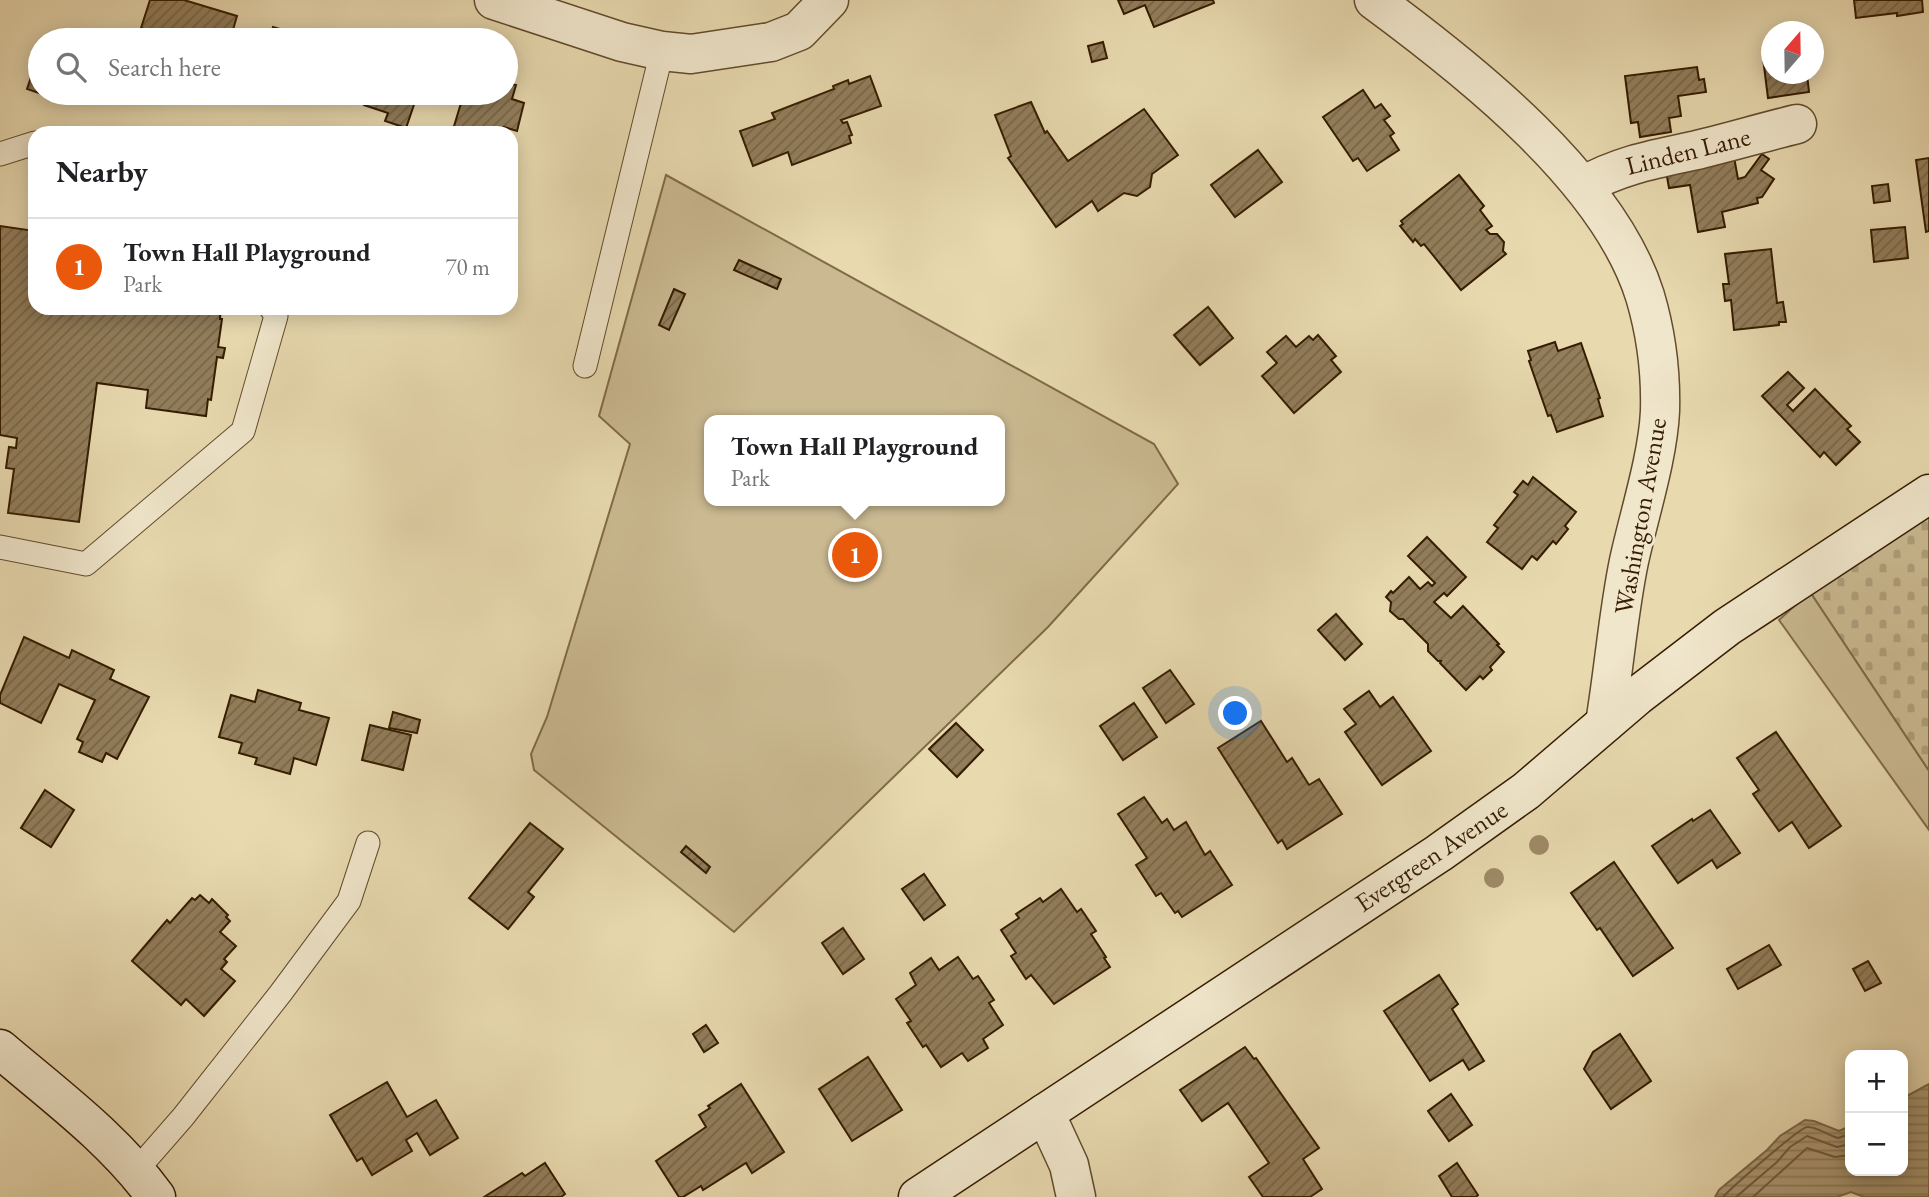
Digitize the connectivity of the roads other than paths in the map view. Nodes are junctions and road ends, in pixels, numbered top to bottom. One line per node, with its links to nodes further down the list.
1 (494, 0): 4 (street)
2 (829, 0): 4 (street)
3 (1374, 0): 8 (street, Washington Avenue)
4 (662, 51): 10 (lane)
5 (1797, 124): 8 (street, Linden Lane)
6 (28, 145): 7 (lane)
7 (0, 154)
8 (1583, 186): 13 (street, Washington Avenue)
9 (275, 315): 12 (lane)
10 (586, 366)
11 (1929, 494): 13 (street, Evergreen Avenue)
12 (0, 547)
13 (1605, 723): 16 (street, Evergreen Avenue)
14 (368, 843): 17 (lane)
15 (0, 1049): 17 (street)
16 (1045, 1113): 18 (street, Evergreen Avenue); 19 (street)
17 (145, 1184)
18 (918, 1197)
19 (1076, 1197)

